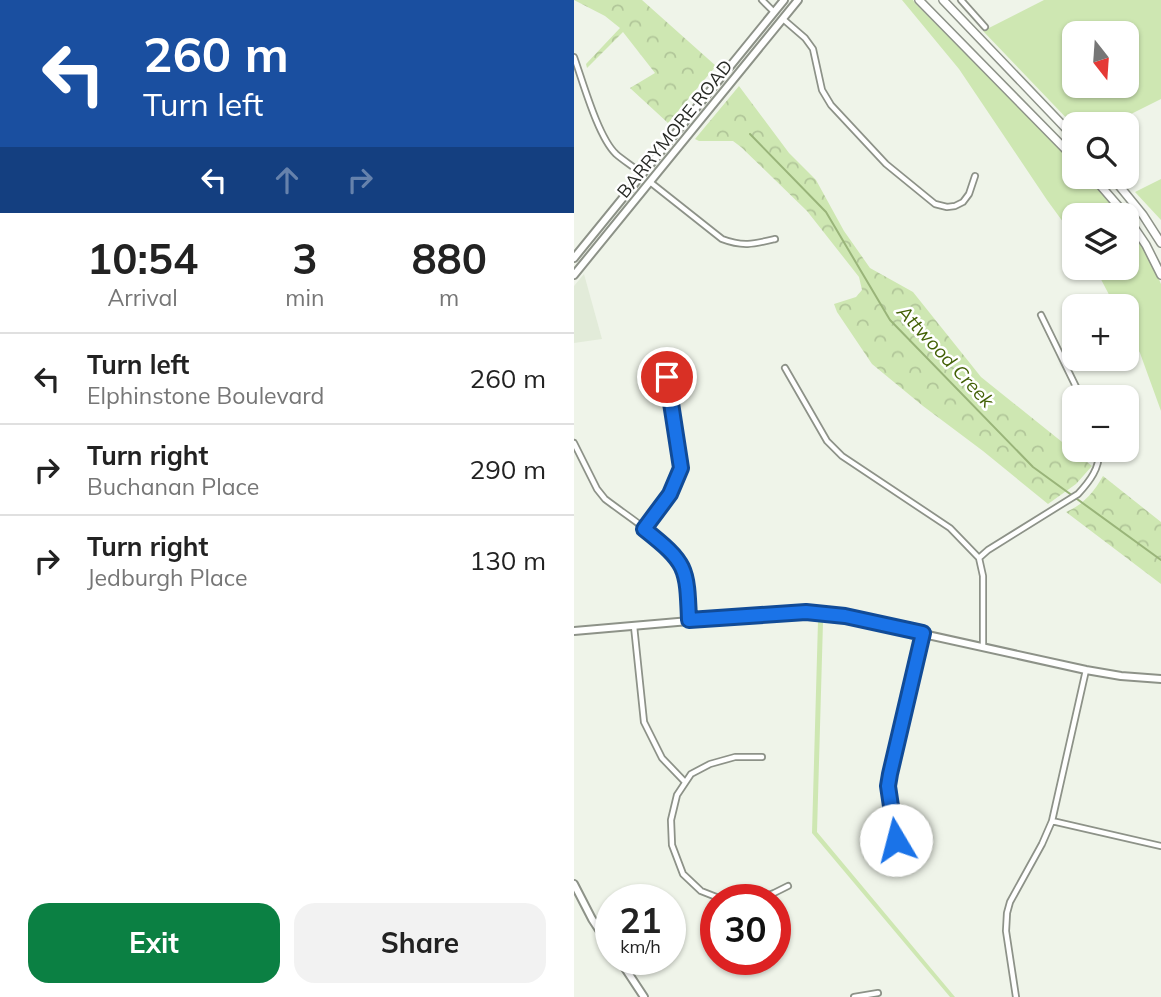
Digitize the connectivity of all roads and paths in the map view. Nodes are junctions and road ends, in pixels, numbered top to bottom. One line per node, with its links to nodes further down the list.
1 (762, 0): 7 (street)
2 (784, 0): 7 (street, BARRYMORE ROAD)
3 (798, 0): 8 (street, BARRYMORE ROAD)
4 (919, 0): 12 (main road)
5 (943, 0): 9 (main road)
6 (964, 1): 9 (street)
7 (774, 12): 8 (street); 13 (street, BARRYMORE ROAD)
8 (783, 19): 14 (street); 15 (street, BARRYMORE ROAD)
9 (973, 32): 11 (main road)
10 (574, 57): 13 (street)
11 (1062, 125)
12 (1062, 146)
13 (642, 174): 15 (street); 22 (street, BARRYMORE ROAD)
14 (975, 176)
15 (650, 182): 20 (street); 23 (street, BARRYMORE ROAD)
16 (1103, 189): 18 (main road)
17 (1122, 189): 21 (main road)
18 (1116, 203)
19 (1139, 234): 24 (main road)
20 (775, 239)
21 (1161, 243)
22 (574, 258)
23 (574, 275)
24 (1161, 275)
25 (1041, 315): 28 (street)
26 (785, 368): 32 (street)
27 (667, 377): 31 (street)
28 (1075, 385)
29 (574, 443): 31 (street)
30 (1098, 462): 32 (street)
31 (644, 529): 33 (street)
32 (979, 558): 37 (street)
33 (689, 620): 34 (street); 36 (street)
34 (634, 626): 35 (street); 41 (street)
35 (574, 631)
36 (923, 633): 37 (street); 43 (street)
37 (983, 647): 38 (street)
38 (1086, 670): 39 (street); 42 (street)
39 (1161, 679)
40 (762, 757): 41 (street)
41 (685, 782): 47 (street)
42 (1052, 821): 44 (street); 53 (street)
43 (896, 840)
44 (1161, 846)
45 (574, 884): 46 (street)
46 (575, 890): 48 (street)
47 (700, 890)
48 (595, 924)
49 (629, 975): 51 (street)
50 (878, 993): 52 (street)
51 (644, 997)
52 (854, 997)
53 (1016, 997)

